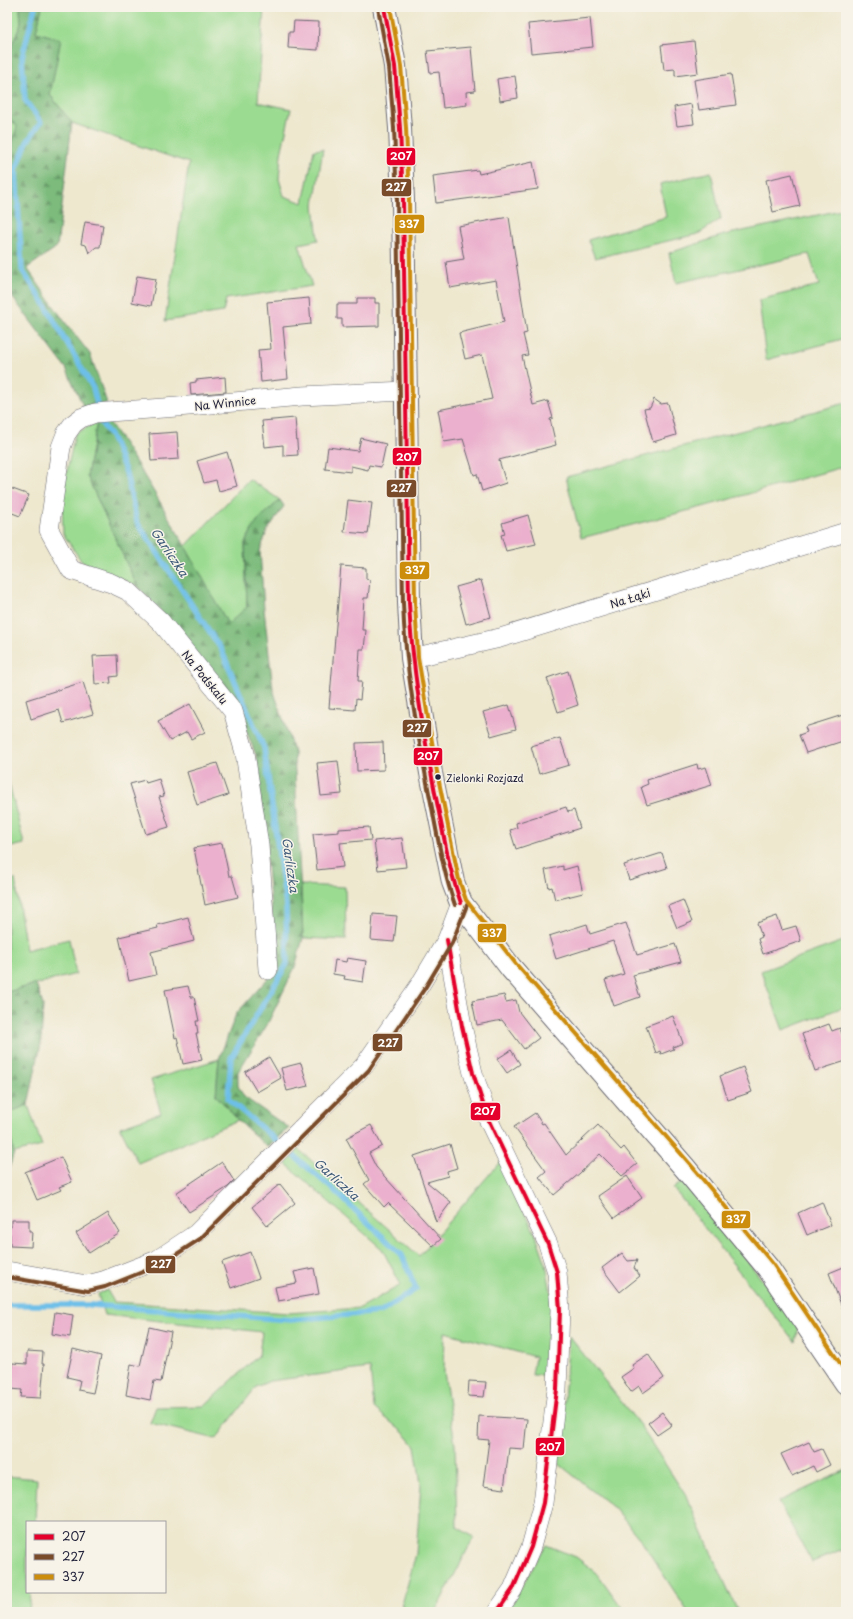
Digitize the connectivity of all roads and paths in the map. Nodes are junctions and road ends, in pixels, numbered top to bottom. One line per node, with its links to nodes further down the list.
1 (384, 7): 2 (main road)
2 (405, 391): 3 (street, Na Winnice); 5 (main road)
3 (61, 447): 8 (street, Na Podskalu)
4 (846, 532): 5 (street, Na Łąki)
5 (412, 658): 6 (main road)
6 (461, 903): 7 (street); 10 (main road)
7 (447, 940): 9 (street); 11 (street)
8 (268, 970)
9 (7, 1271)
10 (846, 1383)
11 (497, 1612)

